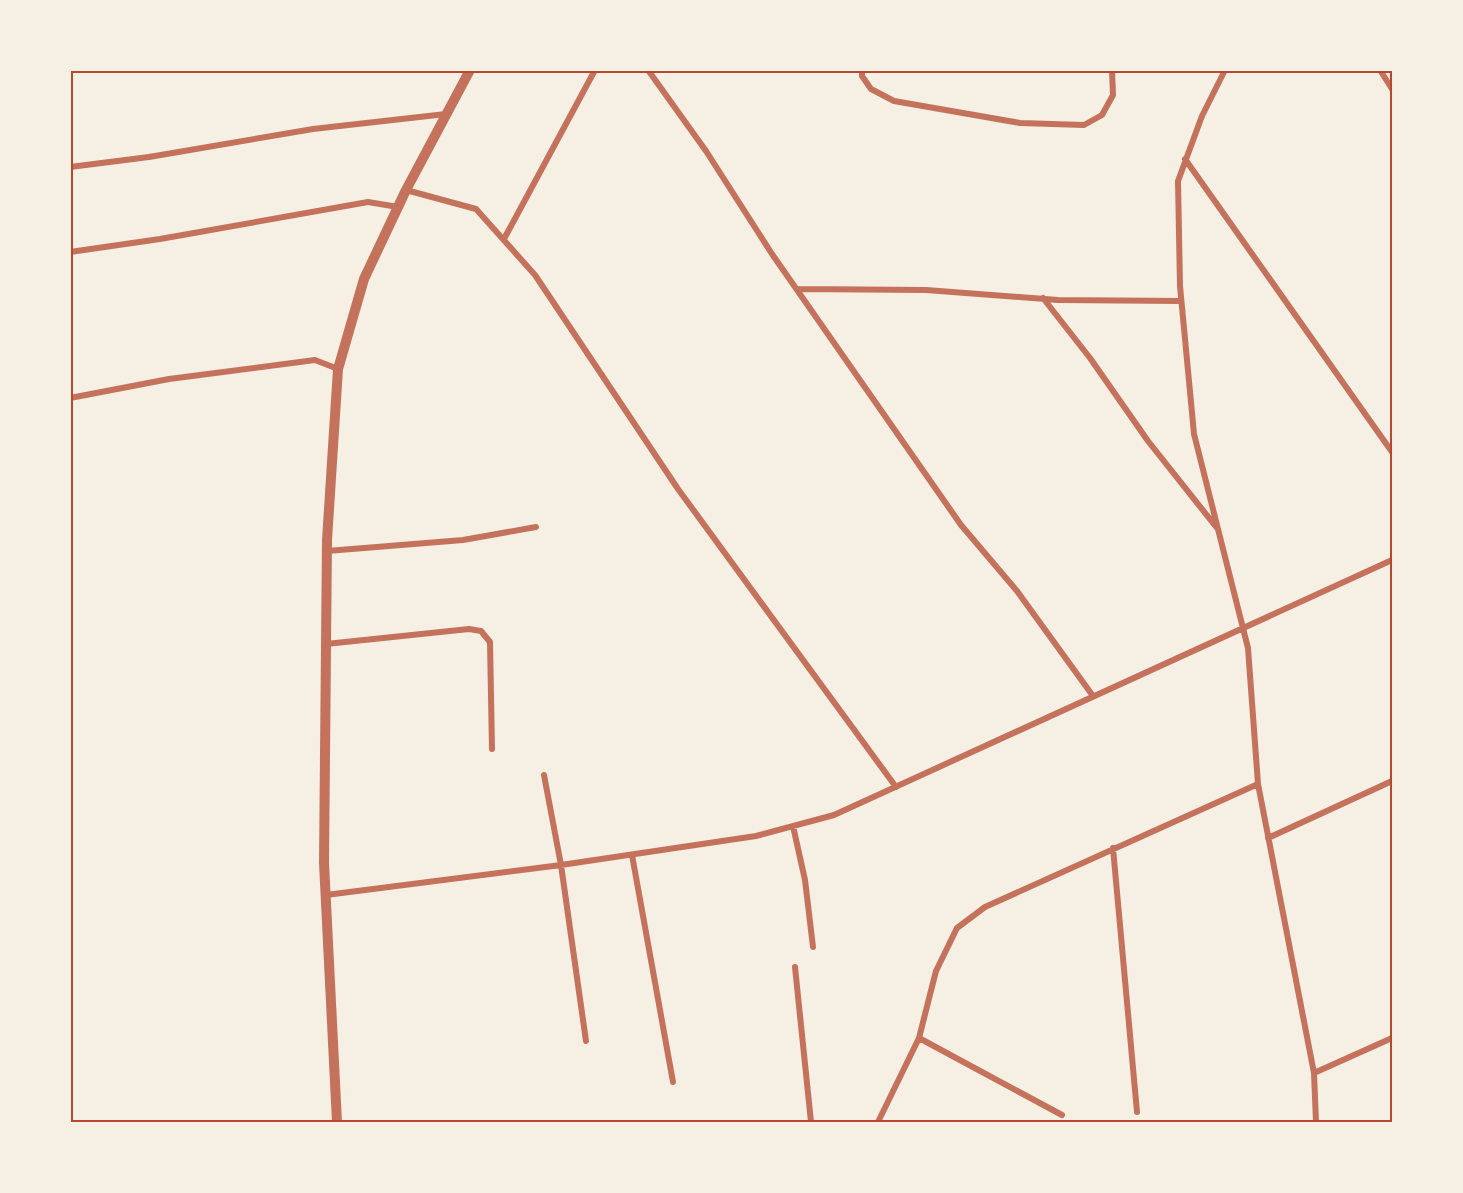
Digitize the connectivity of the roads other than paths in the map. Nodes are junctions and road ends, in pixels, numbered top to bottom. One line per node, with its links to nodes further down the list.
1 (470, 70): 9 (street)
2 (595, 70): 14 (street)
3 (648, 70): 16 (street)
4 (862, 70): 5 (street)
5 (1112, 70)
6 (1225, 70): 10 (street)
7 (1380, 70): 8 (street)
8 (1392, 89)
9 (446, 114): 11 (street); 12 (street)
10 (1185, 159): 18 (street); 21 (street)
11 (70, 167)
12 (406, 189): 13 (street); 14 (street)
13 (398, 207): 15 (street); 19 (street)
14 (504, 239): 33 (street)
15 (70, 252)
16 (797, 289): 17 (street); 28 (street)
17 (1043, 298): 18 (street); 23 (street)
18 (1181, 301): 23 (street)
19 (338, 369): 20 (street); 24 (street)
20 (70, 398)
21 (1392, 452)
22 (536, 527): 24 (street)
23 (1219, 531): 26 (street)
24 (327, 551): 27 (street)
25 (1392, 560): 26 (street)
26 (1244, 629): 28 (street); 32 (street)
27 (326, 644): 29 (street); 39 (street)
28 (1093, 696): 33 (street)
29 (492, 748)
30 (544, 775): 38 (street)
31 (1392, 781): 35 (street)
32 (1258, 784): 35 (street); 36 (street)
33 (896, 787): 34 (street)
34 (794, 826): 37 (street); 40 (street)
35 (1269, 838): 45 (street)
36 (1113, 848): 42 (street); 47 (street)
37 (632, 855): 38 (street); 46 (street)
38 (561, 865): 39 (street); 44 (street)
39 (326, 895): 49 (street)
40 (813, 947)
41 (795, 967): 50 (street)
42 (919, 1038): 48 (street); 51 (street)
43 (1392, 1038): 45 (street)
44 (586, 1041)
45 (1314, 1073): 52 (street)
46 (673, 1082)
47 (1137, 1112)
48 (1062, 1115)
49 (337, 1122)
50 (811, 1122)
51 (878, 1122)
52 (1316, 1122)

